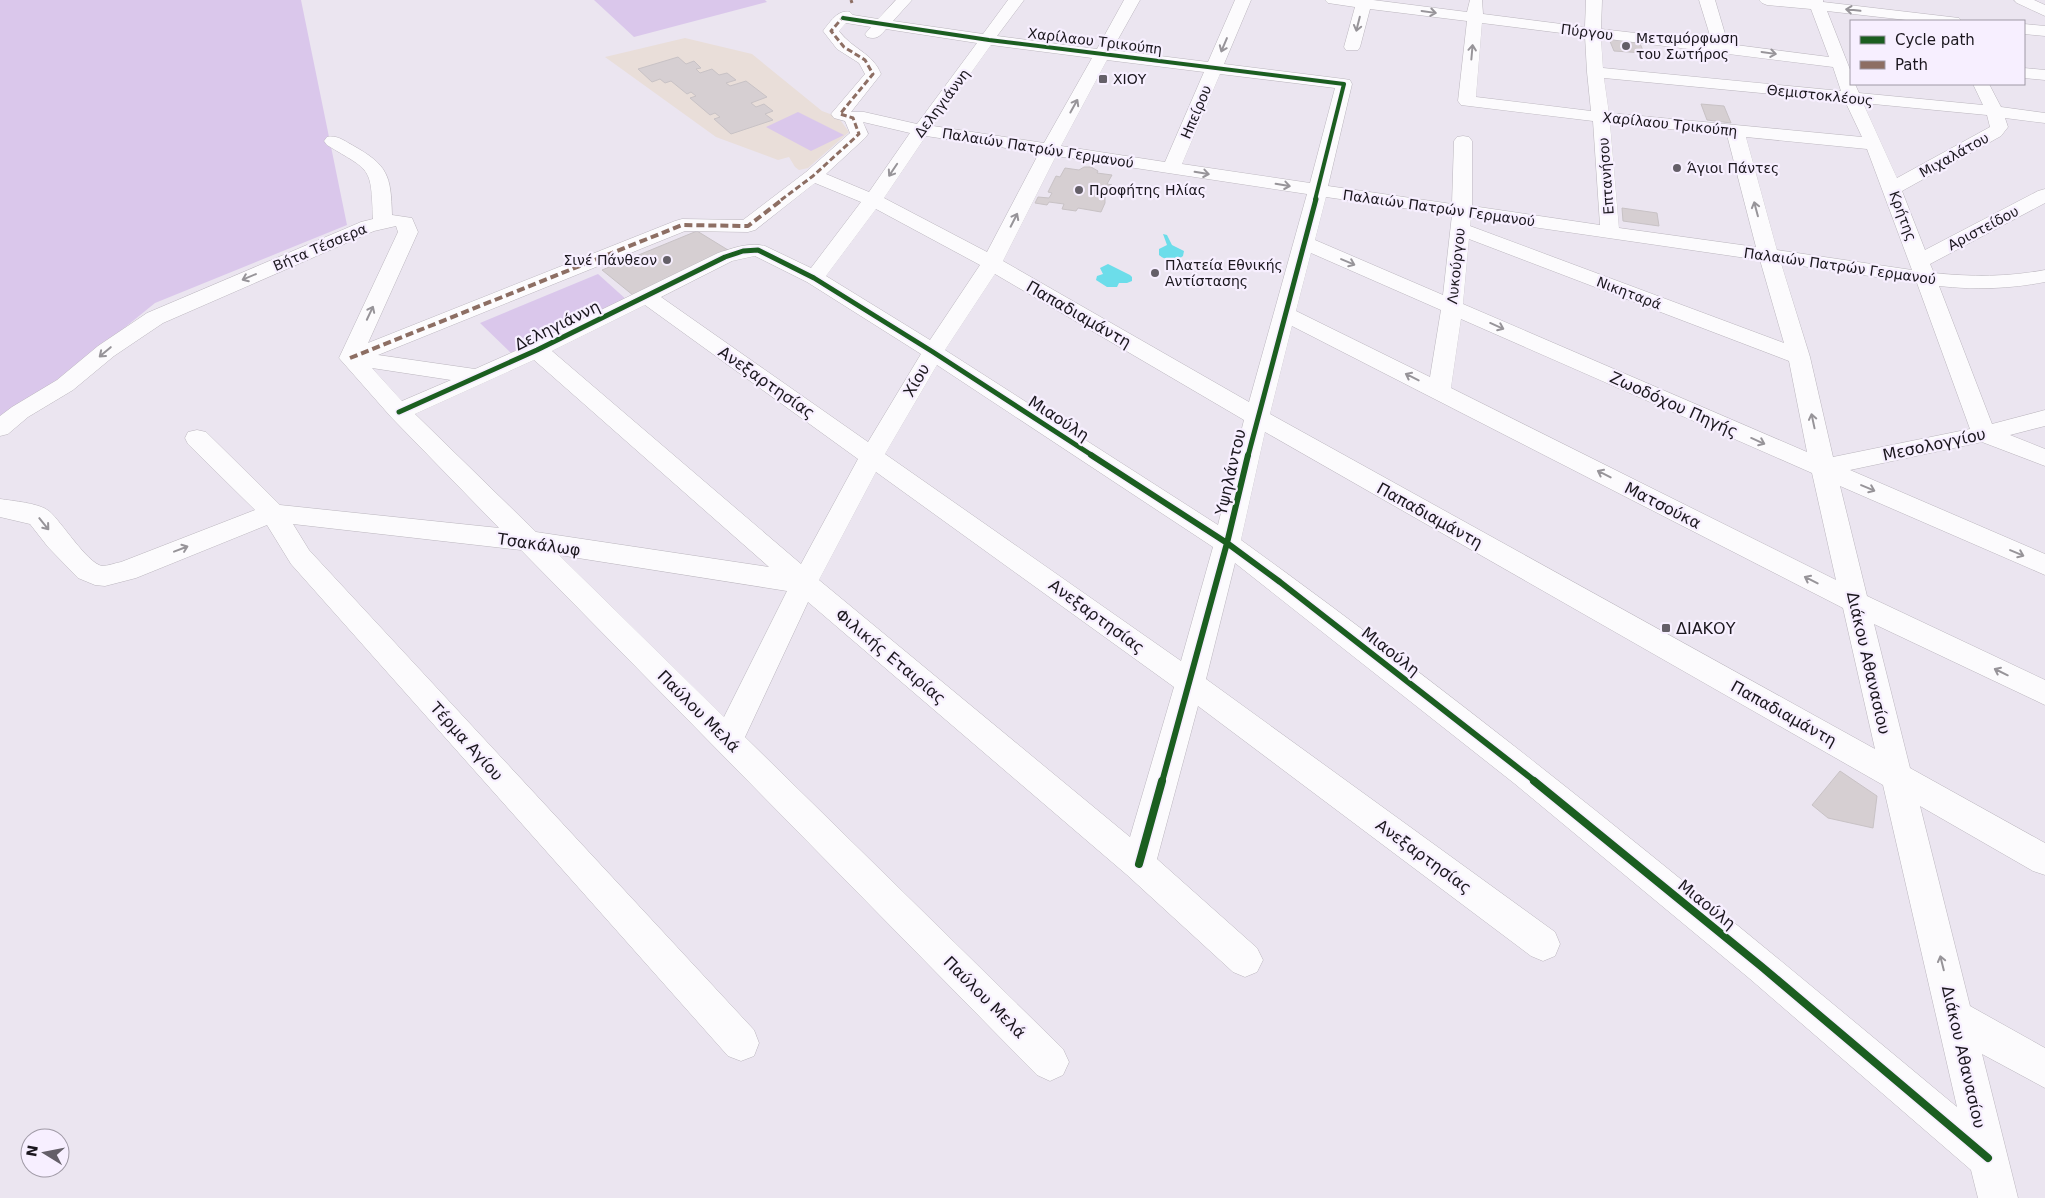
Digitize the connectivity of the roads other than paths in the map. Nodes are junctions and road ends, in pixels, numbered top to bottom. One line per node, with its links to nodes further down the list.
1 (904, 0): 17 (street)
2 (1016, 0): 21 (street, Δεληγιάννη)
3 (1132, 0): 25 (street, Χίου)
4 (1243, 0): 27 (street, Ηπείρου, one-way to 27)
5 (1333, 0): 11 (street, Πύργου)
6 (1477, 0): 15 (street)
7 (1594, 0): 20 (street, Επτανήσου)
8 (1707, 0): 22 (street)
9 (1767, 0): 12 (street)
10 (2022, 0): 14 (street)
11 (1364, 2): 15 (street, Πύργου, one-way to 15); 23 (street, one-way to 23)
12 (1816, 3): 16 (street, one-way to 12); 26 (street, Κρήτης)
13 (848, 9): 17 (street, Χαρίλαου Τρικούπη); 24 (street)
14 (2045, 11)
15 (1475, 19): 20 (street, Πύργου); 35 (street, Χαρίλαου Τρικούπη, one-way to 15)
16 (1942, 20)
17 (882, 25): 21 (street, Χαρίλαου Τρικούπη); 24 (street)
18 (2025, 29): 19 (street)
19 (2045, 31)
20 (1593, 32): 22 (street, Πύργου); 28 (street, Επτανήσου)
21 (989, 40): 25 (street, Χαρίλαου Τρικούπη); 38 (street, Δεληγιάννη)
22 (1720, 47): 26 (street, Πύργου, one-way to 26)
23 (1352, 48)
24 (854, 53): 36 (street)
25 (1102, 54): 27 (street, Χαρίλαου Τρικούπη); 43 (street, Χίου, one-way to 25)
26 (1840, 63): 33 (street, Κρήτης)
27 (1214, 68): 31 (street, Χαρίλαου Τρικούπη); 44 (street, Ηπείρου)
28 (1595, 72): 33 (street, Θεμιστοκλέους); 35 (street, Επτανήσου)
29 (2025, 72): 30 (street)
30 (2045, 75)
31 (1344, 84): 47 (street, Υψηλάντου)
32 (1982, 85): 34 (street, Μιχαλάτου)
33 (1852, 98): 34 (street, Θεμιστοκλέους); 42 (street, Κρήτης)
34 (1995, 111): 37 (street, Θεμιστοκλέους); 46 (street, Μιχαλάτου)
35 (1601, 117): 39 (street, Χαρίλαου Τρικούπη); 52 (street, Επτανήσου)
36 (853, 118): 38 (street, Παλαιών Πατρών Γερμανού); 45 (street)
37 (2045, 118)
38 (921, 130): 43 (street, Παλαιών Πατρών Γερμανού); 49 (street, Δεληγιάννη, one-way to 49)
39 (1735, 130): 42 (street, Χαρίλαου Τρικούπη); 54 (street, Διάκου Αθανασίου, one-way to 39)
40 (333, 141): 51 (street)
41 (1463, 141): 50 (street, Λυκούργου)
42 (1874, 144): 46 (street, Κρήτης)
43 (1050, 149): 44 (street, Παλαιών Πατρών Γερμανού); 56 (street, Χίου, one-way to 43)
44 (1171, 168): 47 (street, Παλαιών Πατρών Γερμανού, one-way to 47)
45 (813, 176): 49 (street, Παπαδιαμάντη); 66 (street)
46 (1892, 189): 57 (street, Κρήτης)
47 (1318, 190): 50 (street, Παλαιών Πατρών Γερμανού); 53 (street, Υψηλάντου)
48 (2045, 195): 57 (street, Αριστείδου)
49 (873, 200): 56 (street, Παπαδιαμάντη); 58 (street, Δεληγιάννη)
50 (1461, 220): 52 (street, Παλαιών Πατρών Γερμανού); 61 (street, Λυκούργου); 65 (street, Νικηταρά)
51 (383, 221): 66 (street, Βήτα Τέσσερα, one-way to 51); 72 (street, Βήτα Τέσσερα, one-way to 72)
52 (1610, 233): 54 (street, Παλαιών Πατρών Γερμανού)
53 (1303, 242): 61 (street, Ζωοδόχου Πηγής, one-way to 61); 62 (street, Υψηλάντου)
54 (1768, 256): 57 (street, Παλαιών Πατρών Γερμανού); 65 (street, Διάκου Αθανασίου)
55 (725, 257): 58 (street, Μιαούλη); 60 (street, Δεληγιάννη)
56 (992, 263): 64 (street, Χίου); 70 (street, Παπαδιαμάντη)
57 (1923, 269): 59 (street, Παλαιών Πατρών Γερμανού); 73 (street, Κρήτης)
58 (814, 278): 64 (street, Μιαούλη)
59 (2036, 278)
60 (647, 297): 63 (street, Δεληγιάννη); 75 (street, Ανεξαρτησίας)
61 (1452, 307): 68 (street, Λυκούργου); 77 (street, Ζωοδόχου Πηγής, one-way to 77)
62 (1284, 313): 68 (street, Ματσούκα, one-way to 62); 70 (street, Υψηλάντου)
63 (538, 350): 67 (street, Δεληγιάννη); 83 (street, Φιλικής Εταιρίας)
64 (932, 352): 75 (street, Χίου); 81 (street, Μιαούλη)
65 (1799, 357): 77 (street, Διάκου Αθανασίου, one-way to 65)
66 (350, 358): 67 (street); 69 (street, Παύλου Μελά)
67 (480, 377): 69 (street, Δεληγιάννη)
68 (1439, 391): 84 (street, Ματσούκα, one-way to 68)
69 (399, 412): 80 (street, Παύλου Μελά)
70 (1257, 417): 81 (street, Υψηλάντου); 88 (street, Παπαδιαμάντη)
71 (2045, 418): 73 (street, Μεσολογγίου)
72 (0, 428)
73 (1984, 434): 76 (street); 77 (street, Μεσολογγίου)
74 (197, 438): 79 (street, Τέρμα Αγίου)
75 (872, 456): 83 (street, Χίου); 85 (street, Ανεξαρτησίας)
76 (2045, 458)
77 (1823, 469): 82 (street, Ζωοδόχου Πηγής, one-way to 82); 84 (street, Διάκου Αθανασίου)
78 (0, 508): 79 (street, one-way to 79)
79 (273, 513): 80 (street, Τσακάλωφ); 94 (street, Τέρμα Αγίου)
80 (529, 541): 83 (street, Τσακάλωφ); 87 (street, Παύλου Μελά)
81 (1228, 544): 85 (street, Υψηλάντου); 97 (street, Μιαούλη)
82 (2045, 565)
83 (804, 583): 87 (street, Χίου); 90 (street, Φιλικής Εταιρίας)
84 (1855, 602): 86 (street, Ματσούκα, one-way to 84); 88 (street, Διάκου Αθανασίου)
85 (1190, 683): 90 (street, Υψηλάντου); 91 (street, Ανεξαρτησίας)
86 (2045, 692)
87 (728, 740): 95 (street, Παύλου Μελά)
88 (1896, 776): 89 (street, Παπαδιαμάντη); 93 (street, Διάκου Αθανασίου, one-way to 88)
89 (2045, 860)
90 (1139, 864): 92 (street, Φιλικής Εταιρίας)
91 (1543, 944)
92 (1245, 960)
93 (1955, 1018): 96 (street); 97 (street, Διάκου Αθανασίου)
94 (741, 1042)
95 (1050, 1062)
96 (2045, 1069)
97 (1988, 1158): 98 (street, Διάκου Αθανασίου)
98 (1998, 1198)

